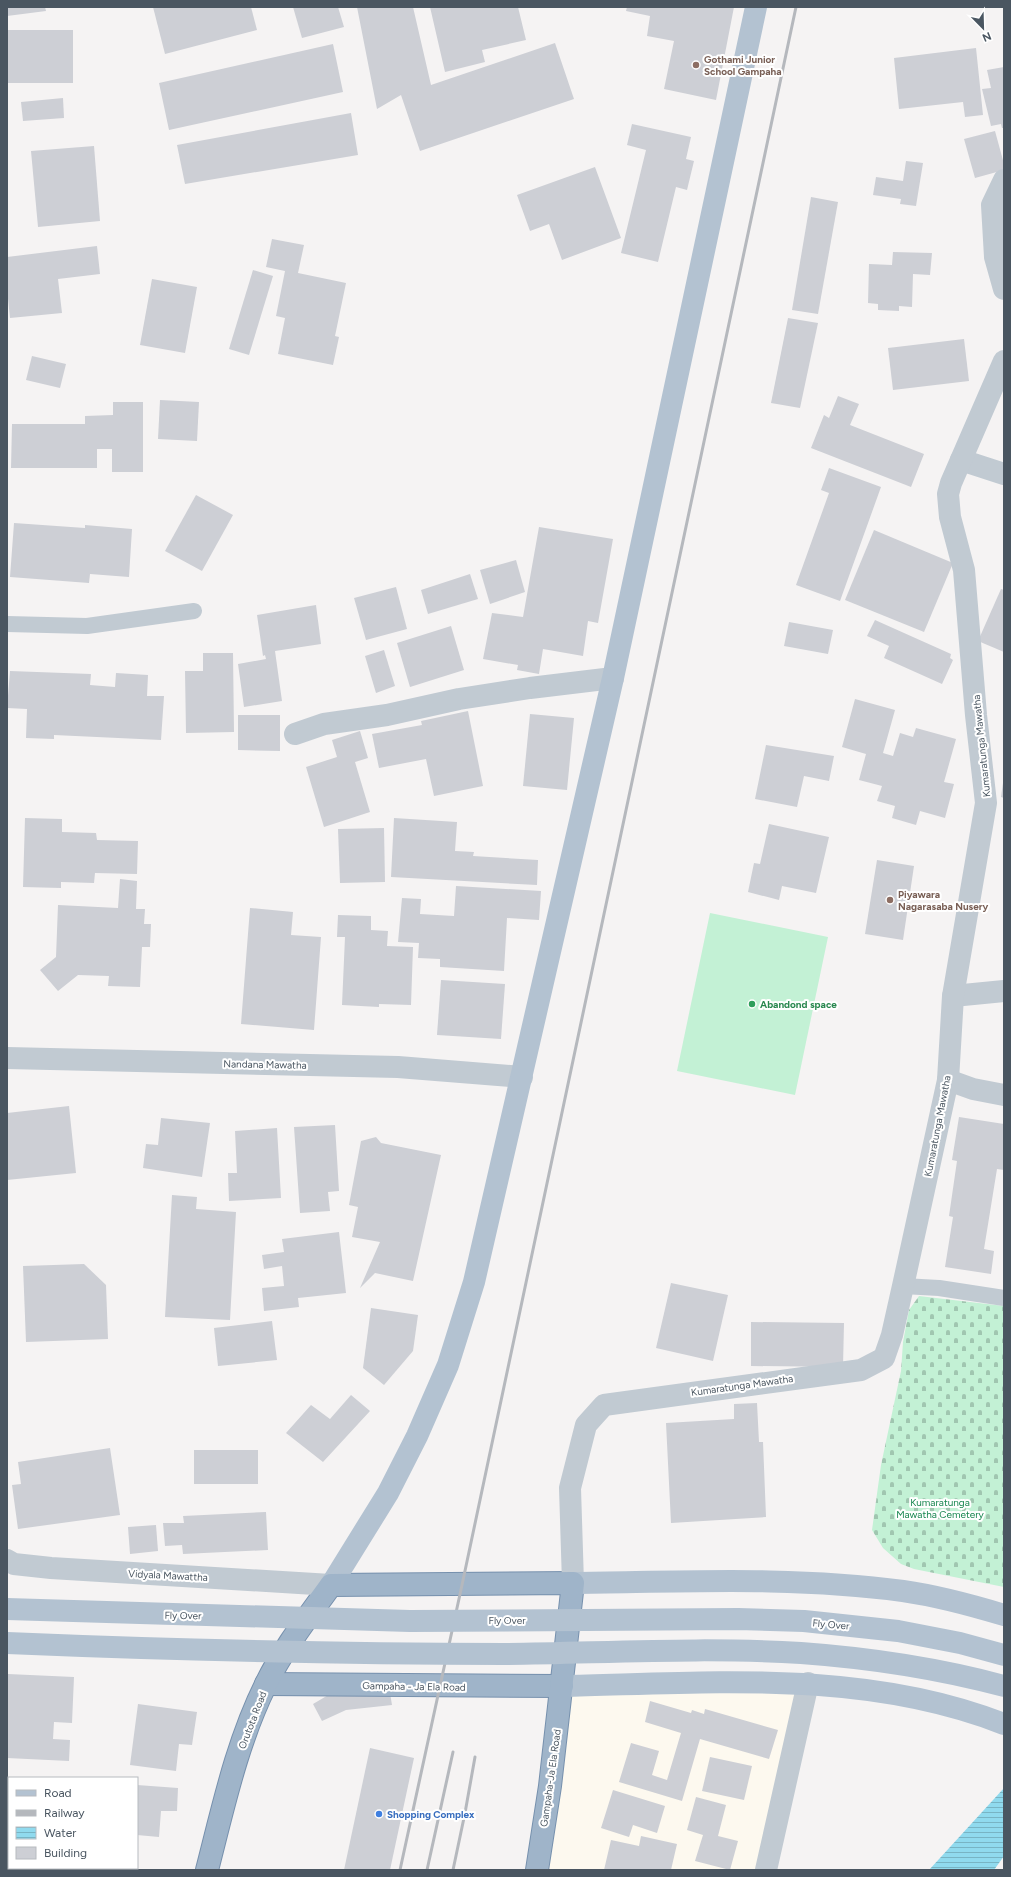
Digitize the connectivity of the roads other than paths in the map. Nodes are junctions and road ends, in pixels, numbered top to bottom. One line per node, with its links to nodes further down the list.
1 (756, 7): 9 (main road)
2 (1004, 180): 3 (street)
3 (1004, 289)
4 (1004, 361): 5 (street, Kumaratunga Mawatha)
5 (961, 460): 6 (street); 12 (street, Kumaratunga Mawatha)
6 (1004, 474)
7 (194, 611): 8 (lane)
8 (7, 624)
9 (613, 678): 10 (street); 14 (main road)
10 (295, 734)
11 (1004, 991): 12 (street)
12 (953, 996): 15 (street, Kumaratunga Mawatha)
13 (7, 1058): 14 (street, Nandana Mawatha)
14 (522, 1077): 21 (main road)
15 (948, 1080): 16 (street); 17 (street, Kumaratunga Mawatha)
16 (1004, 1095)
17 (903, 1286): 18 (lane); 20 (street, Kumaratunga Mawatha)
18 (1004, 1298)
19 (7, 1560): 21 (street, Vidyala Mawattha)
20 (573, 1584): 21 (highway); 23 (main road); 28 (highway, Gampaha-Ja Ela Road)
21 (331, 1585): 27 (highway, Orutota Road)
22 (7, 1609): 25 (main road, Fly Over, bridge)
23 (1004, 1615)
24 (7, 1644): 29 (main road, bridge)
25 (1004, 1656)
26 (808, 1683): 28 (main road); 30 (main road); 33 (street)
27 (266, 1684): 28 (highway, Gampaha - Ja Ela Road); 31 (highway, Orutota Road)
28 (562, 1686): 32 (highway, Gampaha-Ja Ela Road)
29 (1004, 1686)
30 (1004, 1724)
31 (207, 1870)
32 (537, 1870)
33 (766, 1870)

